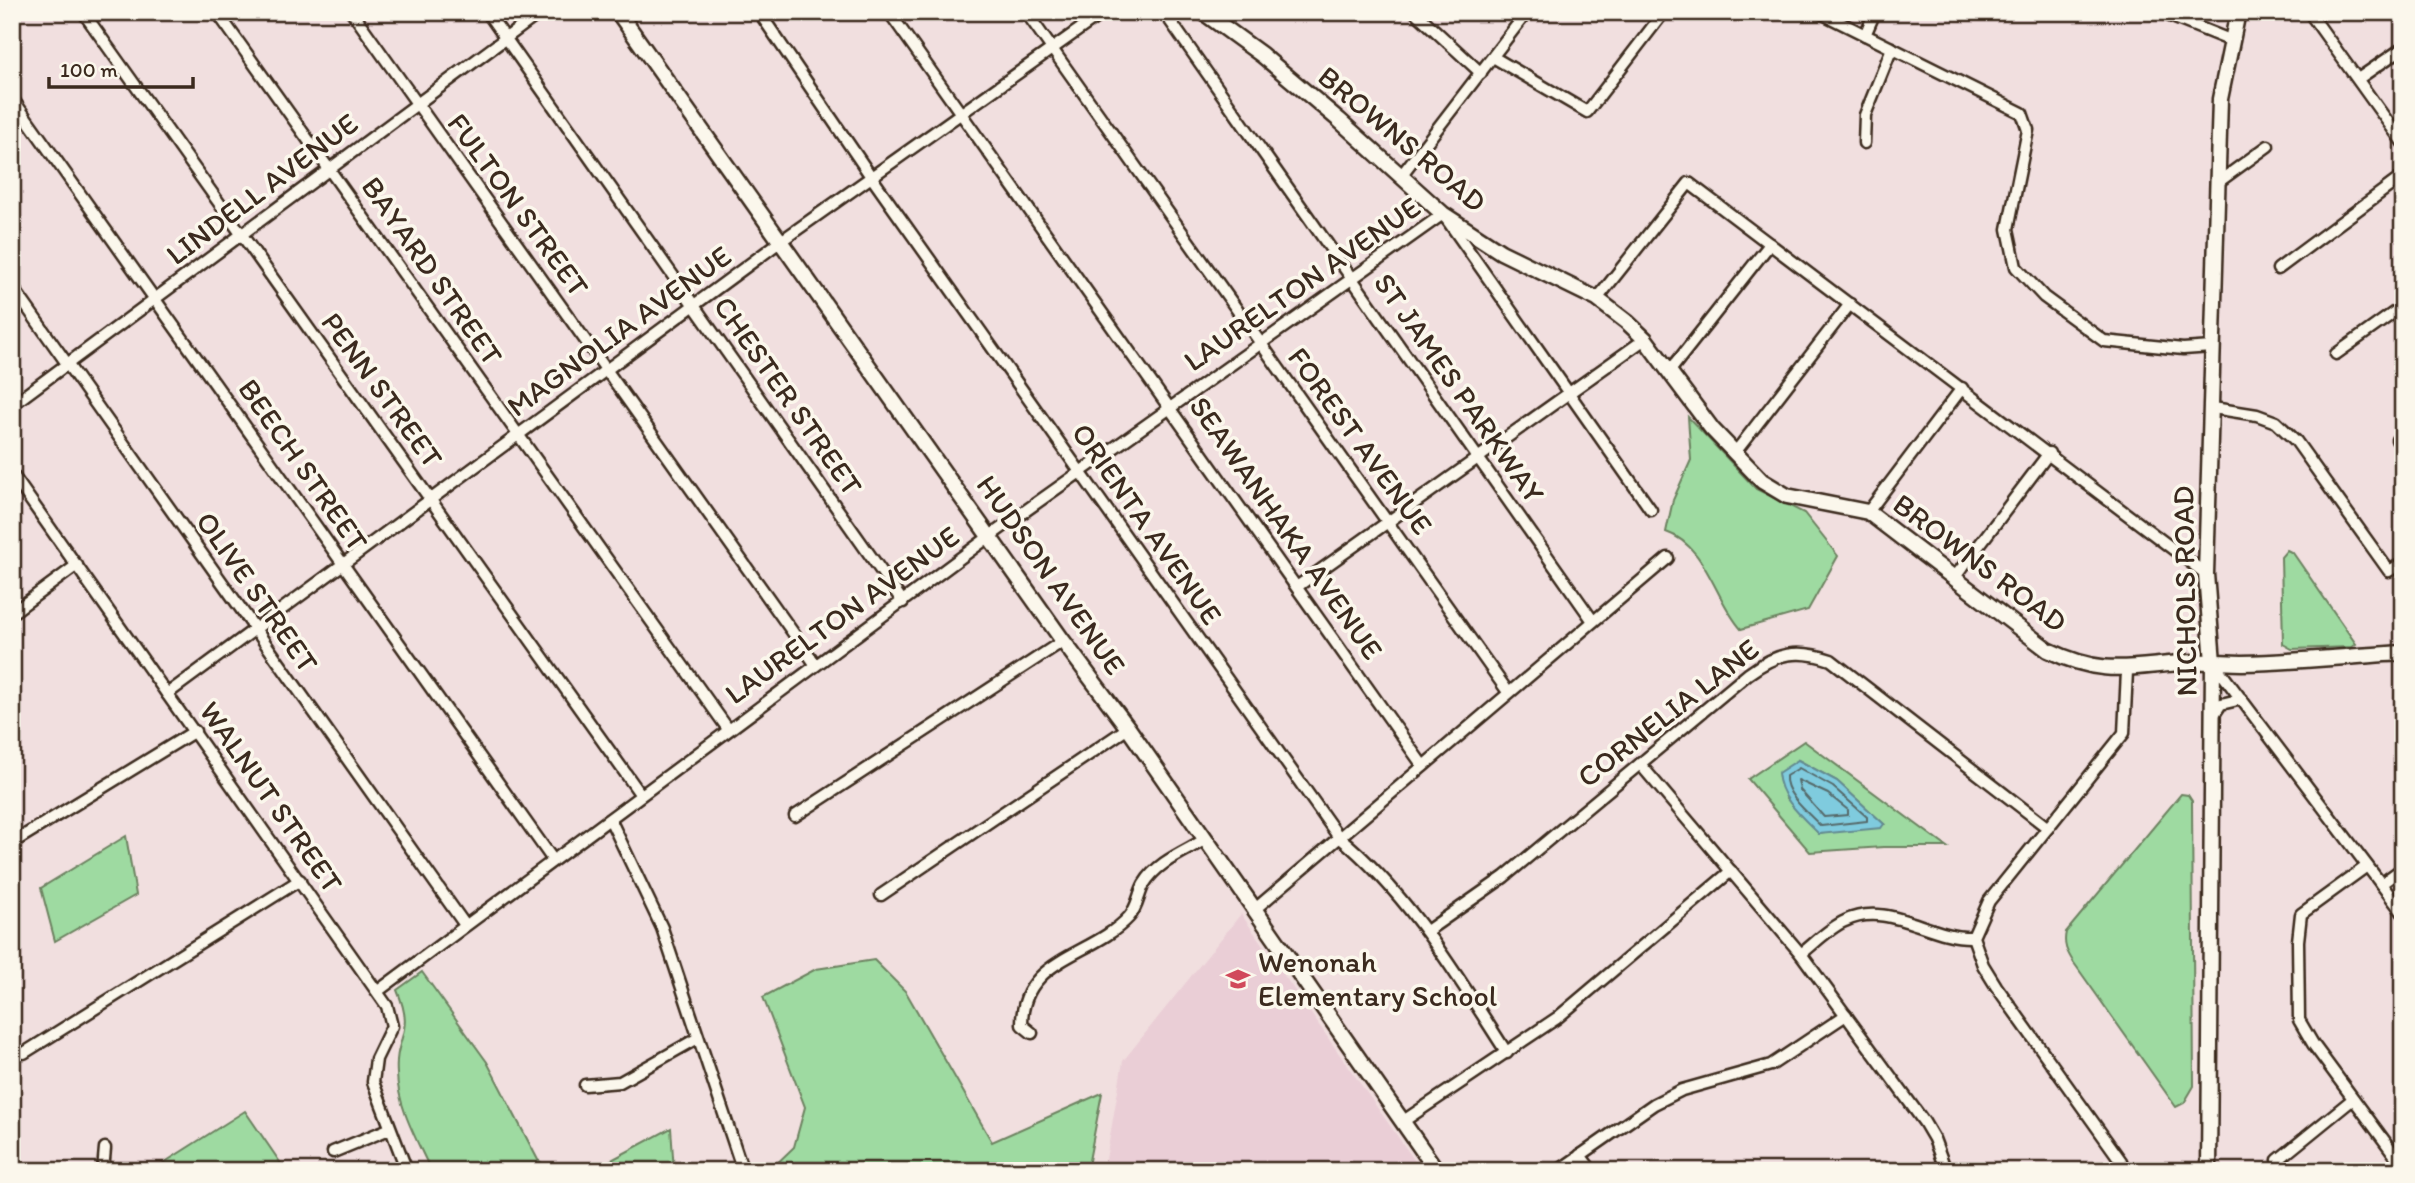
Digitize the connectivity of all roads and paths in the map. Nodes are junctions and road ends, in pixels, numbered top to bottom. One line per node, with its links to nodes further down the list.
1 (83, 12): 42 (street, PENN STREET)
2 (217, 12): 36 (street, BAYARD STREET)
3 (352, 12): 31 (street, FULTON STREET)
4 (487, 12): 22 (street, CHESTER STREET)
5 (541, 12): 22 (street, LINDELL AVENUE)
6 (618, 12): 43 (street, HUDSON AVENUE)
7 (759, 12): 39 (street, ORIENTA AVENUE)
8 (888, 12): 32 (street, SEAWANHAKA AVENUE)
9 (1026, 12): 26 (street, FOREST AVENUE)
10 (1104, 12): 26 (street, MAGNOLIA AVENUE)
11 (1164, 12): 46 (street, ST JAMES PARKWAY)
12 (1203, 12): 38 (street, BROWNS ROAD)
13 (1415, 12): 28 (street)
14 (1527, 12): 27 (street)
15 (1664, 12): 27 (street)
16 (1819, 12): 21 (street)
17 (1875, 12): 21 (street)
18 (2160, 12): 23 (street)
19 (2238, 12): 23 (street, NICHOLS ROAD)
20 (2309, 12): 29 (street)
21 (1865, 35): 24 (street)
22 (506, 39): 31 (street, LINDELL AVENUE); 51 (street, CHESTER STREET)
23 (2232, 41): 40 (street, NICHOLS ROAD)
24 (1892, 48): 33 (street); 55 (street)
25 (2403, 48): 29 (street)
26 (1052, 49): 32 (street, MAGNOLIA AVENUE); 54 (street, FOREST AVENUE)
27 (1493, 57): 28 (street)
28 (1481, 73): 38 (street)
29 (2358, 79): 34 (street)
30 (12, 98): 49 (street, BEECH STREET)
31 (417, 105): 36 (street, LINDELL AVENUE); 58 (street, FULTON STREET)
32 (960, 114): 39 (street, MAGNOLIA AVENUE); 63 (street, SEAWANHAKA AVENUE)
33 (1864, 143)
34 (2403, 143)
35 (2268, 146): 40 (street)
36 (329, 169): 42 (street, LINDELL AVENUE); 65 (street, BAYARD STREET)
37 (2403, 176): 45 (street)
38 (1400, 177): 41 (street, BROWNS ROAD)
39 (872, 178): 43 (street, MAGNOLIA AVENUE); 70 (street, ORIENTA AVENUE)
40 (2217, 183): 55 (street, NICHOLS ROAD)
41 (1443, 214): 46 (street, LAURELTON AVENUE); 48 (street, BROWNS ROAD); 61 (street)
42 (241, 235): 49 (street, LINDELL AVENUE); 71 (street, PENN STREET)
43 (780, 241): 51 (street, MAGNOLIA AVENUE); 75 (street, HUDSON AVENUE)
44 (1770, 244): 48 (street); 50 (street); 59 (street)
45 (2278, 269)
46 (1351, 279): 54 (street, LAURELTON AVENUE); 68 (street, ST JAMES PARKWAY)
47 (12, 286): 57 (street, OLIVE STREET)
48 (1597, 299): 53 (street, BROWNS ROAD)
49 (155, 300): 57 (street, LINDELL AVENUE); 78 (street, BEECH STREET)
50 (1850, 304): 60 (street); 67 (street)
51 (694, 306): 58 (street, MAGNOLIA AVENUE); 83 (street, CHESTER STREET)
52 (2403, 306): 56 (street)
53 (1644, 339): 59 (street, BROWNS ROAD); 61 (street)
54 (1260, 343): 63 (street, LAURELTON AVENUE); 74 (street, FOREST AVENUE)
55 (2212, 347): 64 (street, NICHOLS ROAD)
56 (2336, 354)
57 (67, 363): 62 (street, LINDELL AVENUE); 86 (street, OLIVE STREET)
58 (607, 370): 65 (street, MAGNOLIA AVENUE); 90 (street, FULTON STREET)
59 (1669, 372): 67 (street, BROWNS ROAD)
60 (1962, 388): 66 (street); 73 (street)
61 (1568, 393): 68 (street); 72 (street)
62 (12, 405)
63 (1170, 407): 70 (street, LAURELTON AVENUE); 82 (street, SEAWANHAKA AVENUE)
64 (2213, 408): 77 (street); 80 (street, NICHOLS ROAD)
65 (518, 435): 71 (street, MAGNOLIA AVENUE); 97 (street, BAYARD STREET)
66 (2049, 453): 80 (street); 81 (street)
67 (1734, 454): 73 (street, BROWNS ROAD)
68 (1478, 457): 74 (street); 85 (street, ST JAMES PARKWAY)
69 (12, 474): 79 (street, WALNUT STREET)
70 (1082, 474): 75 (street, LAURELTON AVENUE); 105 (street, ORIENTA AVENUE)
71 (431, 501): 78 (street, MAGNOLIA AVENUE); 101 (street, PENN STREET)
72 (1651, 510)
73 (1868, 512): 81 (street, BROWNS ROAD)
74 (1389, 522): 82 (street); 92 (street, FOREST AVENUE)
75 (990, 536): 83 (street, LAURELTON AVENUE); 87 (street, HUDSON AVENUE)
76 (1668, 558): 85 (street)
77 (2403, 563)
78 (343, 564): 86 (street, MAGNOLIA AVENUE); 108 (street, BEECH STREET)
79 (77, 565): 84 (street); 93 (street, WALNUT STREET)
80 (2206, 574): 89 (street, NICHOLS ROAD)
81 (1955, 577): 91 (street, BROWNS ROAD)
82 (1298, 586): 100 (street, SEAWANHAKA AVENUE)
83 (903, 602): 90 (street, LAURELTON AVENUE)
84 (12, 612)
85 (1593, 621): 92 (street)
86 (254, 631): 93 (street, MAGNOLIA AVENUE); 117 (street, OLIVE STREET)
87 (1063, 641): 96 (street, HUDSON AVENUE); 102 (street)
88 (2403, 653): 89 (street, BROWNS ROAD)
89 (2213, 662): 91 (street, BROWNS ROAD); 94 (street); 95 (street, NICHOLS ROAD)
90 (816, 665): 97 (street, LAURELTON AVENUE)
91 (2127, 671): 104 (street)
92 (1508, 692): 100 (street)
93 (167, 694): 98 (street, WALNUT STREET)
94 (2242, 699): 95 (street); 109 (street)
95 (2213, 716): 143 (street, NICHOLS ROAD)
96 (1128, 728): 106 (street, HUDSON AVENUE); 114 (street)
97 (728, 729): 101 (street, LAURELTON AVENUE)
98 (195, 731): 107 (street); 112 (street, WALNUT STREET)
99 (1640, 764): 104 (street, CORNELIA LANE); 111 (street); 118 (street, CORNELIA LANE)
100 (1423, 766): 105 (street)
101 (641, 795): 103 (street, LAURELTON AVENUE)
102 (795, 816)
103 (610, 819): 108 (street, LAURELTON AVENUE); 124 (street)
104 (2048, 828): 119 (street)
105 (1338, 836): 115 (street); 118 (street, ORIENTA AVENUE)
106 (1204, 840): 115 (street, HUDSON AVENUE); 123 (street)
107 (12, 843)
108 (554, 860): 117 (street, LAURELTON AVENUE)
109 (2367, 866): 113 (street); 128 (street)
110 (2403, 868): 113 (street)
111 (1731, 871): 120 (street); 126 (street)
112 (300, 880): 121 (street, WALNUT STREET); 125 (street)
113 (2381, 884): 116 (street)
114 (881, 895)
115 (1254, 910): 129 (street, HUDSON AVENUE)
116 (2403, 913)
117 (465, 925): 121 (street, LAURELTON AVENUE)
118 (1427, 931): 126 (street, ORIENTA AVENUE)
119 (1973, 937): 120 (street); 142 (street)
120 (1801, 954): 122 (street)
121 (378, 991): 130 (street, WALNUT STREET)
122 (1846, 1015): 133 (street); 141 (street)
123 (1032, 1033)
124 (698, 1038): 127 (street); 137 (street)
125 (24, 1053)
126 (1507, 1053): 129 (street)
127 (585, 1085)
128 (2353, 1099): 134 (street); 144 (street)
129 (1402, 1122): 138 (street, HUDSON AVENUE)
130 (389, 1129): 132 (street); 136 (street, WALNUT STREET)
131 (106, 1147): 135 (street)
132 (333, 1152)
133 (1580, 1155): 139 (street); 140 (street)
134 (2403, 1166)
135 (103, 1171)
136 (407, 1171)
137 (743, 1171)
138 (1437, 1171)
139 (1558, 1171)
140 (1591, 1171)
141 (1946, 1171)
142 (2124, 1171)
143 (2209, 1171)
144 (2282, 1171)

